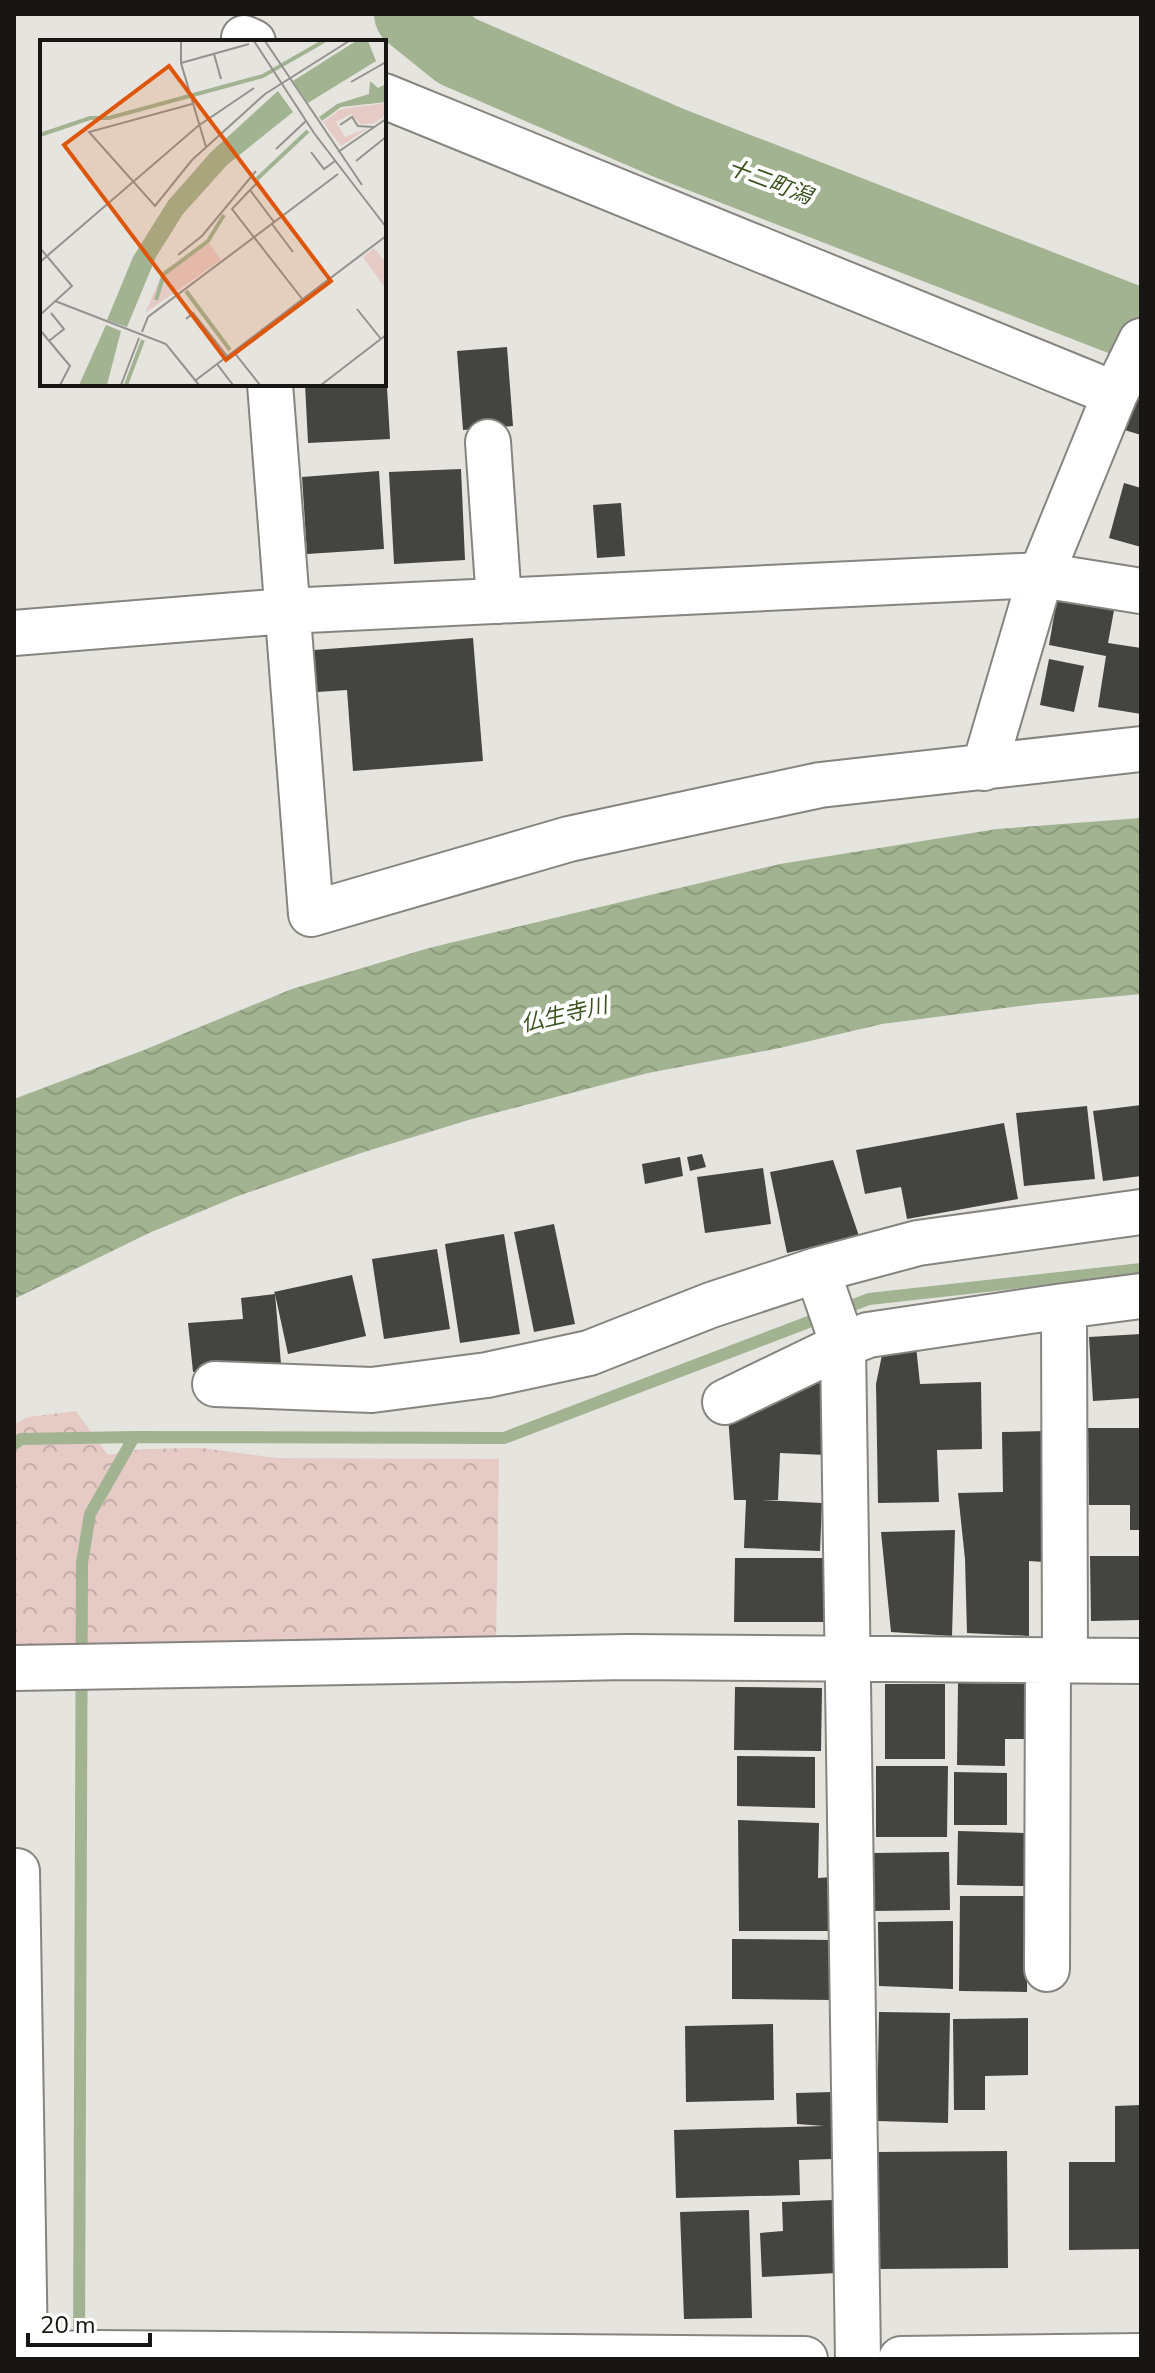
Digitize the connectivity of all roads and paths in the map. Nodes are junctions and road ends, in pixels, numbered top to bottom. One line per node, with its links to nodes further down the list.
1 (386, 97): 4 (street)
2 (1141, 341): 4 (street)
3 (270, 386): 9 (street)
4 (1115, 394): 6 (street)
5 (488, 442): 8 (street)
6 (1041, 575): 7 (street); 8 (street); 12 (street)
7 (1141, 591)
8 (499, 601): 9 (street)
9 (286, 611): 10 (street); 12 (street)
10 (14, 633)
11 (1141, 749): 12 (street)
12 (984, 768)
13 (1141, 1212): 14 (street)
14 (817, 1270): 17 (street); 18 (street)
15 (1141, 1296): 16 (street)
16 (1064, 1306): 17 (street); 21 (street)
17 (843, 1345): 19 (street); 20 (street)
18 (215, 1384)
19 (725, 1402)
20 (848, 1660): 21 (street); 23 (street); 30 (street)
21 (1056, 1661): 22 (street); 25 (street)
22 (1141, 1661)
23 (14, 1668)
24 (14, 1871): 26 (street)
25 (1047, 1969)
26 (19, 2354): 27 (street)
27 (94, 2356): 29 (street)
28 (1141, 2356): 31 (street)
29 (805, 2359)
30 (858, 2359)
31 (901, 2359)

